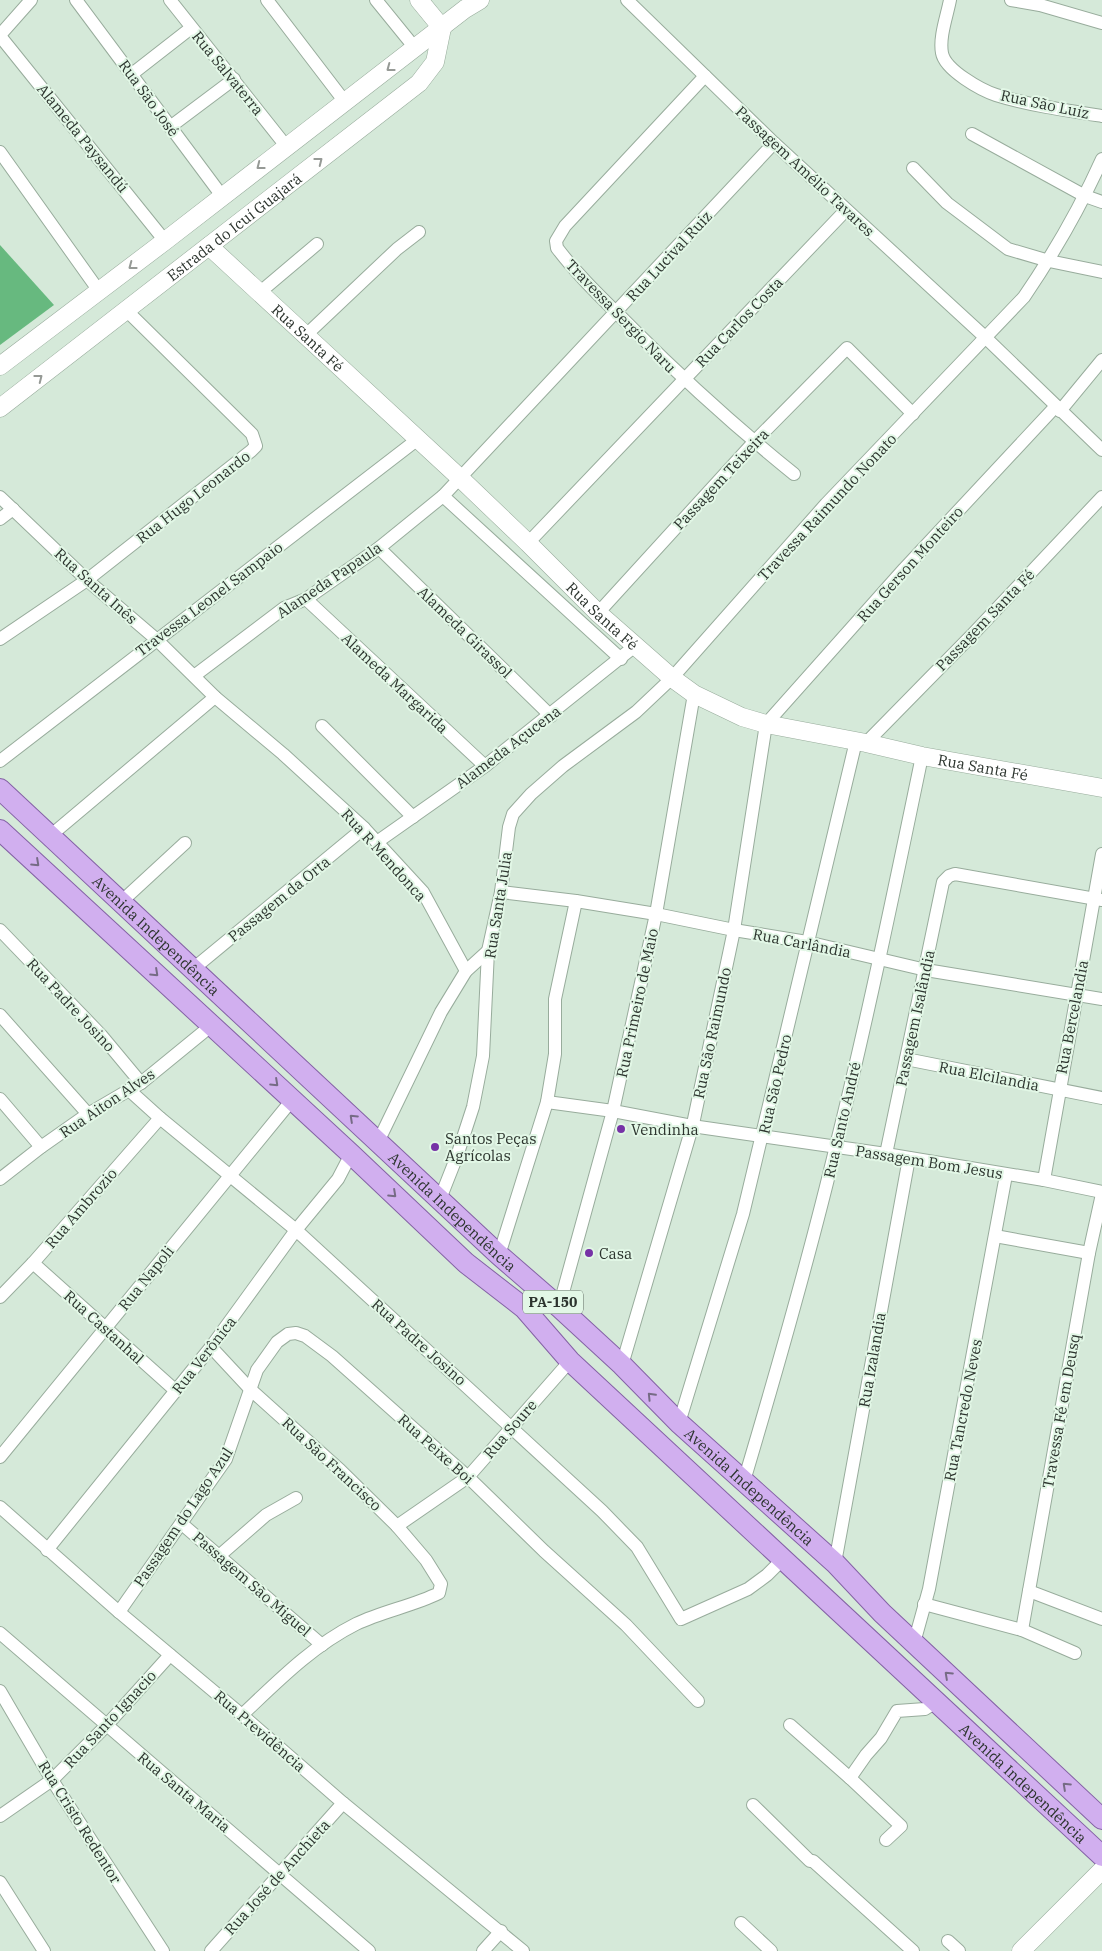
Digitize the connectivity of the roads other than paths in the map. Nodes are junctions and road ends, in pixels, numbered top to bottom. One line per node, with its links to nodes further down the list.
1 (31, 0): 14 (street)
2 (76, 0): 17 (street, Rua São José)
3 (170, 0): 12 (street, Rua Salvaterra)
4 (267, 0): 20 (street)
5 (376, 0): 15 (street)
6 (419, 0): 13 (street)
7 (480, 0): 13 (street, Estrada do Icuí Guajará)
8 (627, 0): 18 (street, Passagem Amélio Tavares)
9 (950, 0): 21 (street, Rua São Luíz)
10 (1011, 0): 11 (street)
11 (1102, 22)
12 (191, 28): 17 (street); 19 (street, Rua Salvaterra)
13 (442, 28): 15 (street, Estrada do Icuí Guajará); 16 (street, Estrada do Icuí Guajará)
14 (0, 35): 34 (street, Alameda Paysandú)
15 (415, 48): 16 (street); 20 (street, Estrada do Icuí Guajará, one-way to 20)
16 (428, 73): 36 (street, Estrada do Icuí Guajará, one-way to 16)
17 (132, 74): 22 (street, Rua São José)
18 (705, 76): 24 (street, Passagem Amélio Tavares); 42 (street, Travessa Sergio Naru)
19 (234, 79): 22 (street); 25 (street, Rua Salvaterra)
20 (345, 102): 25 (street, Estrada do Icuí Guajará)
21 (1102, 116)
22 (170, 127): 29 (street, Rua São José)
23 (972, 134): 30 (street)
24 (774, 143): 32 (street, Passagem Amélio Tavares); 42 (street, Rua Lucival Ruiz)
25 (286, 146): 29 (street, Estrada do Icuí Guajará, one-way to 29)
26 (0, 152): 39 (street)
27 (1102, 159): 30 (street, Travessa Raimundo Nonato)
28 (913, 168): 37 (street)
29 (222, 196): 34 (street, Estrada do Icuí Guajará)
30 (1085, 196): 31 (street); 37 (street, Travessa Raimundo Nonato)
31 (1102, 202)
32 (846, 210): 44 (street, Passagem Amélio Tavares); 47 (street, Rua Carlos Costa)
33 (419, 232): 43 (street)
34 (165, 241): 39 (street, Estrada do Icuí Guajará, one-way to 39)
35 (317, 244): 40 (street)
36 (209, 246): 40 (street, Rua Santa Fé); 41 (street, Estrada do Icuí Guajará)
37 (1049, 261): 38 (street); 44 (street, Travessa Raimundo Nonato)
38 (1102, 272)
39 (99, 291): 46 (street, Estrada do Icuí Guajará)
40 (259, 293): 43 (street, Rua Santa Fé)
41 (126, 310): 48 (street, Estrada do Icuí Guajará, one-way to 41); 63 (street, Rua Hugo Leonardo)
42 (616, 313): 47 (street, Travessa Sergio Naru); 55 (street, Rua Lucival Ruiz)
43 (306, 336): 51 (street, Rua Santa Fé)
44 (986, 338): 49 (street, Passagem Amélio Tavares); 50 (street, Travessa Raimundo Nonato)
45 (1102, 360): 49 (street, Rua Gerson Monteiro)
46 (0, 366)
47 (684, 380): 52 (street, Travessa Sergio Naru); 61 (street, Rua Carlos Costa)
48 (0, 408)
49 (1058, 409): 53 (street, Passagem Amélio Tavares); 75 (street, Rua Gerson Monteiro)
50 (913, 414): 52 (street, Passagem Teixeira); 71 (street, Travessa Raimundo Nonato)
51 (418, 439): 55 (street, Rua Santa Fé); 67 (street, Travessa Leonel Sampaio)
52 (754, 442): 54 (street, Travessa Sergio Naru); 65 (street, Passagem Teixeira)
53 (1102, 450)
54 (794, 474)
55 (459, 477): 56 (street, Alameda Papaula); 61 (street, Rua Santa Fé)
56 (443, 496): 62 (street, Alameda Papaula); 69 (street)
57 (0, 497): 59 (street, Rua Santa Inês)
58 (1102, 497): 77 (street, Passagem Santa Fé)
59 (13, 509): 60 (street); 63 (street, Rua Santa Inês)
60 (0, 519)
61 (528, 543): 65 (street, Rua Santa Fé)
62 (379, 548): 64 (street, Alameda Papaula); 74 (street, Alameda Girassol)
63 (88, 580): 66 (street, Rua Hugo Leonardo); 67 (street, Rua Santa Inês)
64 (306, 599): 70 (street, Alameda Papaula); 81 (street, Alameda Margarida)
65 (598, 613): 68 (street, Rua Santa Fé)
66 (0, 639)
67 (156, 639): 70 (street, Rua Santa Inês); 80 (street, Travessa Leonel Sampaio)
68 (635, 646): 69 (street, Alameda Açucena); 71 (street, Rua Santa Fé)
69 (621, 659): 74 (street, Alameda Açucena)
70 (194, 676): 73 (street, Rua Santa Inês)
71 (672, 678): 72 (street, Rua Santa Fé); 91 (street, Rua Santa Julia)
72 (694, 694): 75 (street, Rua Santa Fé); 95 (street, Rua Primeiro de Maio)
73 (215, 697): 78 (street, Rua Santa Inês); 87 (street)
74 (550, 716): 81 (street, Alameda Açucena)
75 (766, 724): 77 (street, Rua Santa Fé); 97 (street, Rua São Raimundo)
76 (322, 726): 84 (street)
77 (861, 742): 79 (street, Rua Santa Fé); 98 (street, Rua São Pedro)
78 (283, 754): 85 (street, Rua R Mendonca)
79 (922, 756): 82 (street, Rua Santa Fé); 100 (street, Rua Santo André)
80 (0, 761)
81 (485, 766): 84 (street, Alameda Açucena)
82 (1102, 788)
83 (0, 789): 87 (main road, Avenida Independência / PA-150)
84 (413, 817): 88 (street, Alameda Açucena)
85 (364, 828): 88 (street, Rua R Mendonca); 101 (street, Passagem da Orta)
86 (0, 830): 107 (main road, Avenida Independência / PA-150, one-way to 107)
87 (50, 836): 94 (main road, Avenida Independência / PA-150)
88 (377, 842): 103 (street, Rua R Mendonca)
89 (185, 843): 94 (street)
90 (1102, 854): 92 (street, Rua Bercelandia)
91 (501, 892): 93 (street, Rua Carlândia); 99 (street, Rua Santa Julia)
92 (1098, 900): 102 (street, Passagem Isalândia); 104 (street, Rua Bercelandia)
93 (576, 901): 95 (street, Rua Carlândia); 115 (street)
94 (121, 902): 101 (main road, Avenida Independência / PA-150)
95 (656, 914): 97 (street, Rua Carlândia); 116 (street, Rua Primeiro de Maio)
96 (0, 930): 109 (street, Rua Padre Josino)
97 (734, 930): 98 (street, Rua Carlândia); 119 (street, Rua São Raimundo)
98 (807, 942): 100 (street, Rua Carlândia); 120 (street, Rua São Pedro)
99 (488, 951): 103 (street); 132 (street, Rua Santa Julia)
100 (879, 959): 102 (street, Rua Carlândia); 122 (street, Rua Santo André)
101 (193, 969): 121 (main road, Avenida Independência / PA-150, one-way to 101)
102 (926, 970): 104 (street, Rua Carlândia); 108 (street, Passagem Isalândia)
103 (466, 971): 121 (street)
104 (1077, 994): 105 (street, Rua Carlândia); 111 (street, Rua Bercelandia)
105 (1102, 999)
106 (0, 1015): 117 (street)
107 (212, 1025): 109 (street, Rua Aiton Alves); 114 (main road, Avenida Independência / PA-150, one-way to 114)
108 (906, 1059): 111 (street, Rua Elcilandia); 125 (street, Passagem Isalândia)
109 (141, 1083): 110 (street, Rua Aiton Alves)
110 (129, 1090): 117 (street, Rua Aiton Alves); 118 (street, Rua Padre Josino)
111 (1059, 1090): 113 (street, Rua Elcilandia); 130 (street, Rua Bercelandia)
112 (0, 1098): 123 (street)
113 (1102, 1098)
114 (292, 1100): 124 (main road, Avenida Independência / PA-150); 127 (street, Rua Napoli)
115 (547, 1102): 116 (street, Passagem Bom Jesus); 136 (street)
116 (613, 1111): 119 (street, Passagem Bom Jesus); 139 (street, Rua Primeiro de Maio)
117 (88, 1114): 123 (street, Rua Aiton Alves)
118 (160, 1118): 127 (street, Rua Padre Josino); 137 (street, Rua Ambrozio)
119 (692, 1126): 120 (street, Passagem Bom Jesus); 143 (street, Rua São Raimundo)
120 (763, 1136): 122 (street, Passagem Bom Jesus); 146 (street, Rua São Pedro)
121 (378, 1142): 132 (main road, Avenida Independência / PA-150)
122 (836, 1146): 125 (street, Passagem Bom Jesus); 150 (street, Rua Santo André)
123 (41, 1147): 129 (street, Rua Aiton Alves)
124 (351, 1154): 133 (street, Rua Verônica); 142 (main road, Avenida Independência / PA-150, one-way to 142)
125 (886, 1154): 126 (street, Passagem Bom Jesus)
126 (909, 1158): 128 (street, Passagem Bom Jesus); 158 (street, Rua Izalandia)
127 (230, 1175): 133 (street, Rua Padre Josino); 140 (street, Rua Napoli)
128 (1006, 1175): 130 (street, Passagem Bom Jesus); 134 (street, Rua Tancredo Neves)
129 (0, 1179)
130 (1044, 1180): 131 (street, Passagem Bom Jesus)
131 (1102, 1193): 135 (street, Travessa Fé em Deusq)
132 (440, 1199): 136 (main road, Avenida Independência / PA-150)
133 (296, 1230): 141 (street, Rua Verônica); 147 (street, Rua Padre Josino)
134 (996, 1236): 135 (street); 160 (street, Rua Tancredo Neves)
135 (1089, 1253): 159 (street, Travessa Fé em Deusq)
136 (499, 1255): 139 (main road, Avenida Independência / PA-150)
137 (33, 1263): 138 (street, Rua Ambrozio); 140 (street, Rua Castanhal)
138 (0, 1297)
139 (559, 1307): 143 (main road, Avenida Independência / PA-150)
140 (106, 1328): 145 (street, Rua Castanhal); 148 (street, Rua Napoli)
141 (211, 1348): 144 (street, Rua São Francisco); 145 (street, Rua Verônica)
142 (570, 1361): 147 (street, Rua Soure); 157 (main road, Avenida Independência / PA-150)
143 (622, 1365): 146 (main road, Avenida Independência / PA-150, one-way to 143)
144 (251, 1390): 149 (street, Rua Peixe Boi); 153 (street, Passagem do Lago Azul); 154 (street, Rua São Francisco)
145 (176, 1391): 155 (street, Rua Verônica)
146 (679, 1423): 150 (main road, Avenida Independência / PA-150)
147 (512, 1428): 149 (street, Rua Soure); 157 (street, Rua Padre Josino)
148 (0, 1457)
149 (468, 1477): 154 (street, Rua Soure); 172 (street, Rua Peixe Boi)
150 (744, 1481): 158 (main road, Avenida Independência / PA-150)
151 (296, 1498): 156 (street)
152 (0, 1507): 155 (street, Rua Previdência)
153 (182, 1524): 156 (street, Passagem São Miguel); 161 (street, Passagem do Lago Azul)
154 (397, 1526): 168 (street, Rua São Francisco)
155 (47, 1550): 161 (street, Rua Previdência)
156 (219, 1556): 168 (street, Passagem São Miguel)
157 (784, 1558): 166 (main road, Avenida Independência / PA-150)
158 (835, 1563): 162 (main road, Avenida Independência / PA-150)
159 (1029, 1591): 163 (street); 164 (street, Travessa Fé em Deusq)
160 (924, 1604): 164 (street); 167 (street, Rua Tancredo Neves)
161 (119, 1612): 170 (street, Rua Previdência)
162 (882, 1613): 166 (main road); 167 (main road, Avenida Independência / PA-150)
163 (1102, 1619)
164 (1022, 1630): 169 (street)
165 (0, 1633): 176 (street, Rua Santa Maria)
166 (864, 1634): 173 (main road, Avenida Independência / PA-150)
167 (914, 1643): 182 (main road, Avenida Independência / PA-150, one-way to 167)
168 (322, 1645): 174 (street)
169 (1075, 1653)
170 (170, 1656): 174 (street, Rua Previdência); 176 (street, Rua Santo Ignacio)
171 (0, 1691): 178 (street, Rua Cristo Redentor)
172 (698, 1701)
173 (937, 1702): 177 (street); 184 (main road, Avenida Independência / PA-150)
174 (242, 1715): 179 (street, Rua Previdência)
175 (790, 1725): 177 (street)
176 (106, 1726): 178 (street, Rua Santo Ignacio); 186 (street, Rua Santa Maria)
177 (850, 1778): 183 (street)
178 (52, 1780): 181 (street, Rua Santo Ignacio); 192 (street, Rua Cristo Redentor)
179 (343, 1803): 186 (street, Rua José de Anchieta); 189 (street, Rua Previdência)
180 (753, 1806): 198 (street)
181 (0, 1816)
182 (1102, 1819)
183 (886, 1840)
184 (1102, 1856)
185 (1102, 1870): 200 (street)
186 (279, 1873): 193 (street, Rua José de Anchieta); 194 (street, Rua Santa Maria)
187 (0, 1882): 191 (street)
188 (741, 1923): 197 (street)
189 (501, 1931): 195 (street); 196 (street, Rua Previdência)
190 (948, 1941): 199 (street)
191 (44, 1951)
192 (163, 1951)
193 (210, 1951)
194 (369, 1951)
195 (483, 1951)
196 (523, 1951)
197 (772, 1951)
198 (913, 1951)
199 (959, 1951)
200 (1021, 1951)

